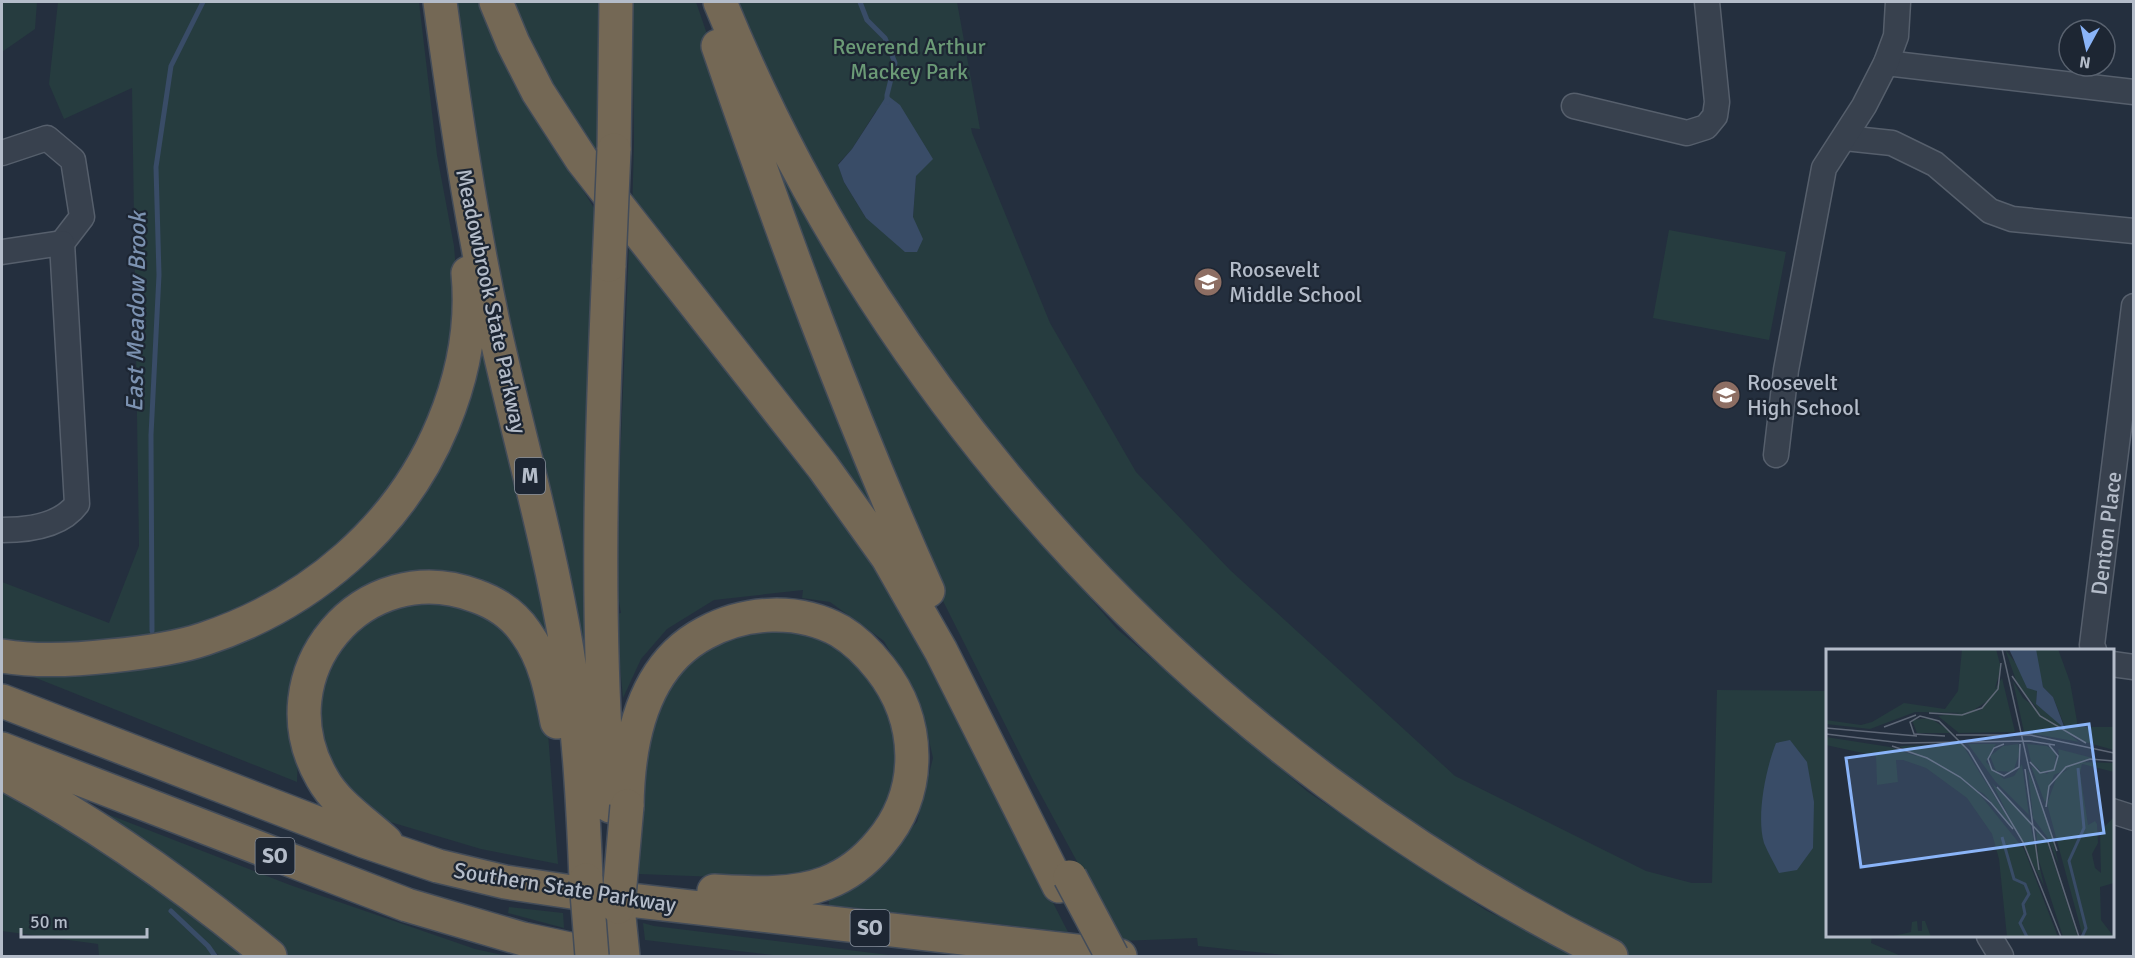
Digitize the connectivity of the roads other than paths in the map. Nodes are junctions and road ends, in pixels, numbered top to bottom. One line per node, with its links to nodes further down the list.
1 (440, 2): 12 (highway, Meadowbrook State Parkway / M)
2 (495, 2): 32 (highway)
3 (616, 2): 27 (highway, Meadowbrook State Parkway / M, bridge)
4 (704, 2): 32 (highway)
5 (720, 2): 42 (highway)
6 (1707, 2): 10 (street)
7 (1898, 2): 8 (street)
8 (1886, 63): 9 (street); 11 (street)
9 (2133, 92)
10 (1574, 106)
11 (1845, 138): 14 (street); 18 (street)
12 (459, 143): 21 (highway); 27 (highway, Meadowbrook State Parkway / M)
13 (2, 153): 15 (street)
14 (2133, 231)
15 (62, 243): 16 (street); 19 (street)
16 (2, 252)
17 (2133, 306): 20 (street, Denton Place)
18 (1776, 455)
19 (2, 530)
20 (2093, 649)
21 (2, 656)
22 (2114, 664): 23 (street)
23 (2133, 667)
24 (2, 701): 30 (highway, Southern State Parkway / SO)
25 (2, 749): 37 (highway, SO)
26 (2, 773): 35 (highway)
27 (607, 809): 31 (highway, Meadowbrook State Parkway / M); 33 (highway); 38 (highway, bridge)
28 (2114, 812): 29 (street)
29 (2133, 818)
30 (401, 855): 31 (highway); 33 (highway, Southern State Parkway / SO)
31 (586, 880): 36 (highway, Meadowbrook State Parkway / M, bridge)
32 (1065, 882): 39 (highway); 40 (highway, bridge)
33 (541, 888): 41 (highway, Southern State Parkway / SO)
34 (1990, 937): 43 (street)
35 (270, 957)
36 (592, 957)
37 (602, 957)
38 (623, 957)
39 (1096, 957)
40 (1112, 957)
41 (1120, 957)
42 (1611, 957)
43 (2001, 957)

